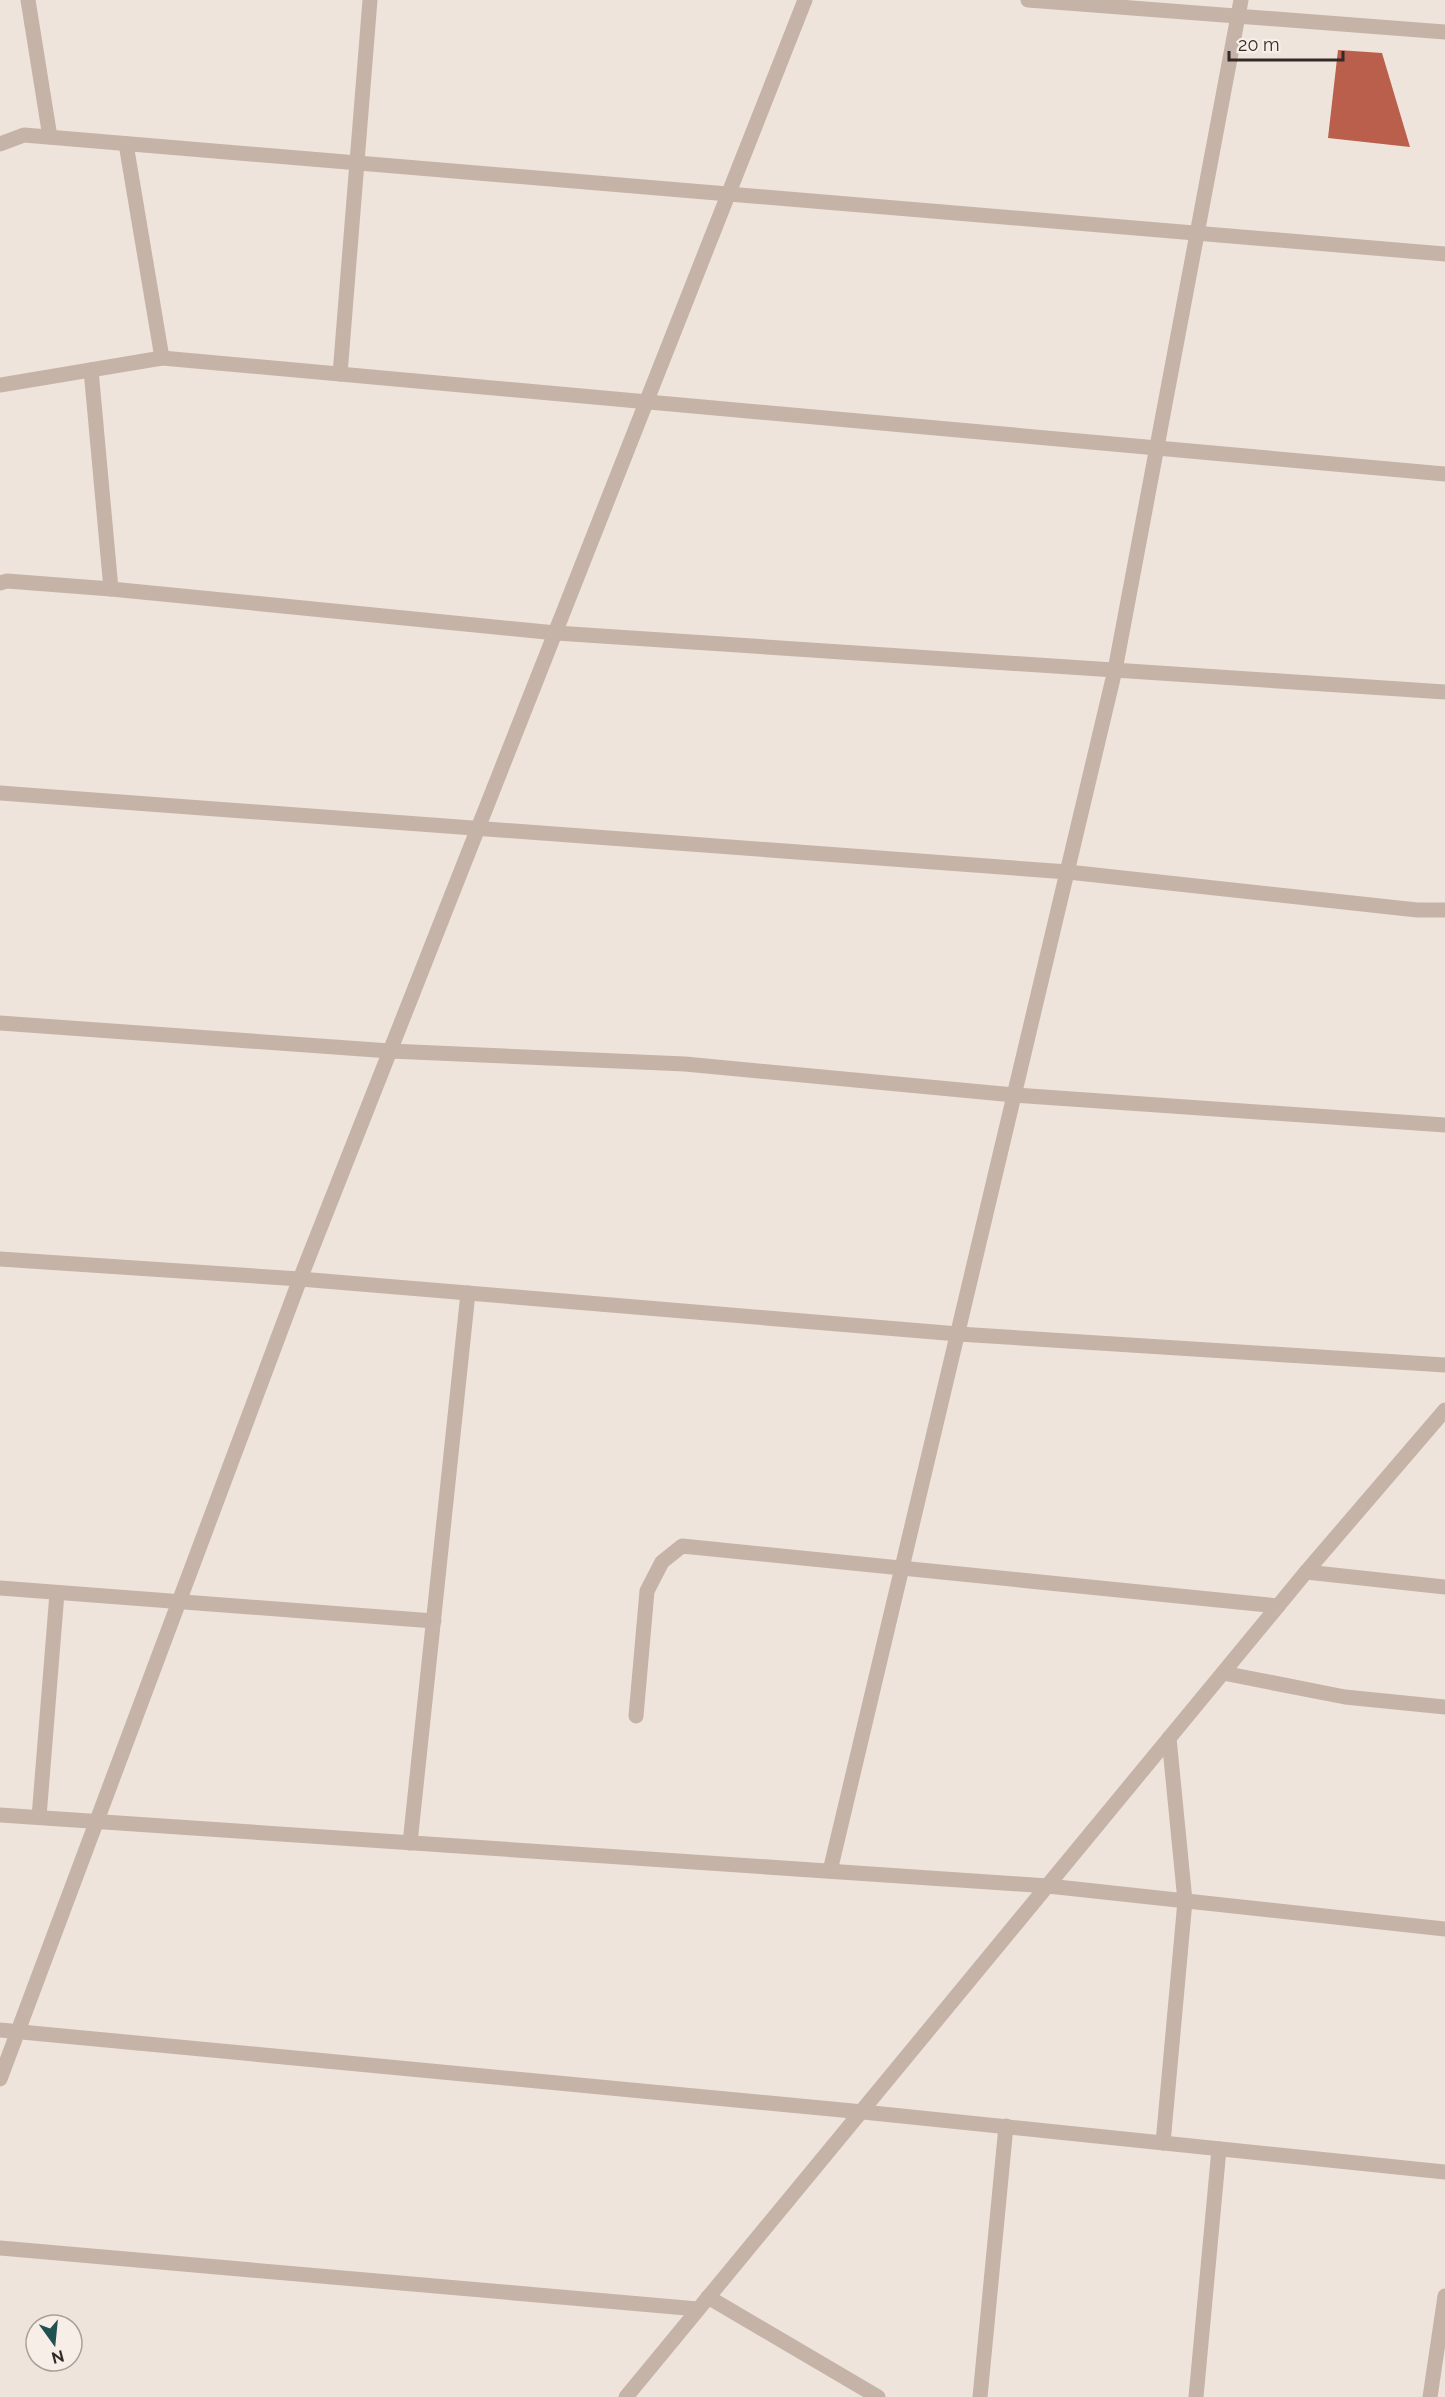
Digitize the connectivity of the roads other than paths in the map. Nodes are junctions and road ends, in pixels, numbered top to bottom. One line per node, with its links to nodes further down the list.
1 (28, 0): 8 (street)
2 (370, 0): 11 (street)
3 (805, 0): 12 (street)
4 (1028, 0): 6 (street)
5 (1241, 0): 6 (street)
6 (1238, 16): 7 (street); 13 (street)
7 (1445, 32)
8 (50, 138): 9 (street); 10 (street)
9 (0, 144)
10 (126, 144): 11 (street); 15 (street)
11 (357, 163): 12 (street); 17 (street)
12 (727, 194): 13 (street); 19 (street)
13 (1198, 233): 14 (street); 20 (street)
14 (1445, 254)
15 (162, 358): 16 (street); 17 (street)
16 (91, 370): 18 (street); 23 (street)
17 (340, 374): 19 (street)
18 (0, 385)
19 (647, 401): 20 (street); 24 (street)
20 (1157, 447): 21 (street); 25 (street)
21 (1445, 474)
22 (0, 583): 23 (street)
23 (111, 589): 24 (street)
24 (556, 633): 25 (street); 28 (street)
25 (1116, 670): 26 (street); 29 (street)
26 (1445, 692)
27 (0, 793): 28 (street)
28 (478, 828): 29 (street); 32 (street)
29 (1068, 872): 30 (street); 33 (street)
30 (1445, 910)
31 (0, 1023): 32 (street)
32 (390, 1051): 33 (street); 36 (street)
33 (1014, 1095): 34 (street); 38 (street)
34 (1445, 1125)
35 (0, 1259): 36 (street)
36 (300, 1280): 37 (street); 46 (street)
37 (468, 1293): 38 (street); 48 (street)
38 (958, 1334): 39 (street); 41 (street)
39 (1445, 1365)
40 (1445, 1410): 42 (street)
41 (902, 1568): 47 (street); 51 (street); 57 (street)
42 (1306, 1572): 43 (street); 47 (street)
43 (1445, 1587)
44 (0, 1588): 45 (street)
45 (57, 1593): 46 (street); 54 (street)
46 (179, 1602): 48 (street); 55 (street)
47 (1278, 1606): 49 (street)
48 (434, 1621): 56 (street)
49 (1223, 1673): 50 (street); 52 (street)
50 (1445, 1707)
51 (636, 1716)
52 (1169, 1738): 58 (street); 59 (street)
53 (0, 1815): 54 (street)
54 (39, 1817): 55 (street)
55 (96, 1822): 56 (street); 62 (street)
56 (410, 1843): 57 (street)
57 (831, 1871): 58 (street)
58 (1048, 1886): 59 (street); 64 (street)
59 (1185, 1901): 60 (street); 66 (street)
60 (1445, 1929)
61 (0, 2030): 62 (street)
62 (18, 2031): 63 (street); 64 (street)
63 (0, 2079)
64 (862, 2112): 65 (street); 71 (street)
65 (1006, 2126): 66 (street); 75 (street)
66 (1163, 2143): 67 (street)
67 (1219, 2149): 68 (street); 76 (street)
68 (1445, 2172)
69 (0, 2248): 72 (street)
70 (1445, 2296): 77 (street)
71 (708, 2297): 72 (street); 74 (street)
72 (698, 2310): 73 (street)
73 (626, 2397)
74 (879, 2397)
75 (980, 2397)
76 (1196, 2397)
77 (1430, 2397)

